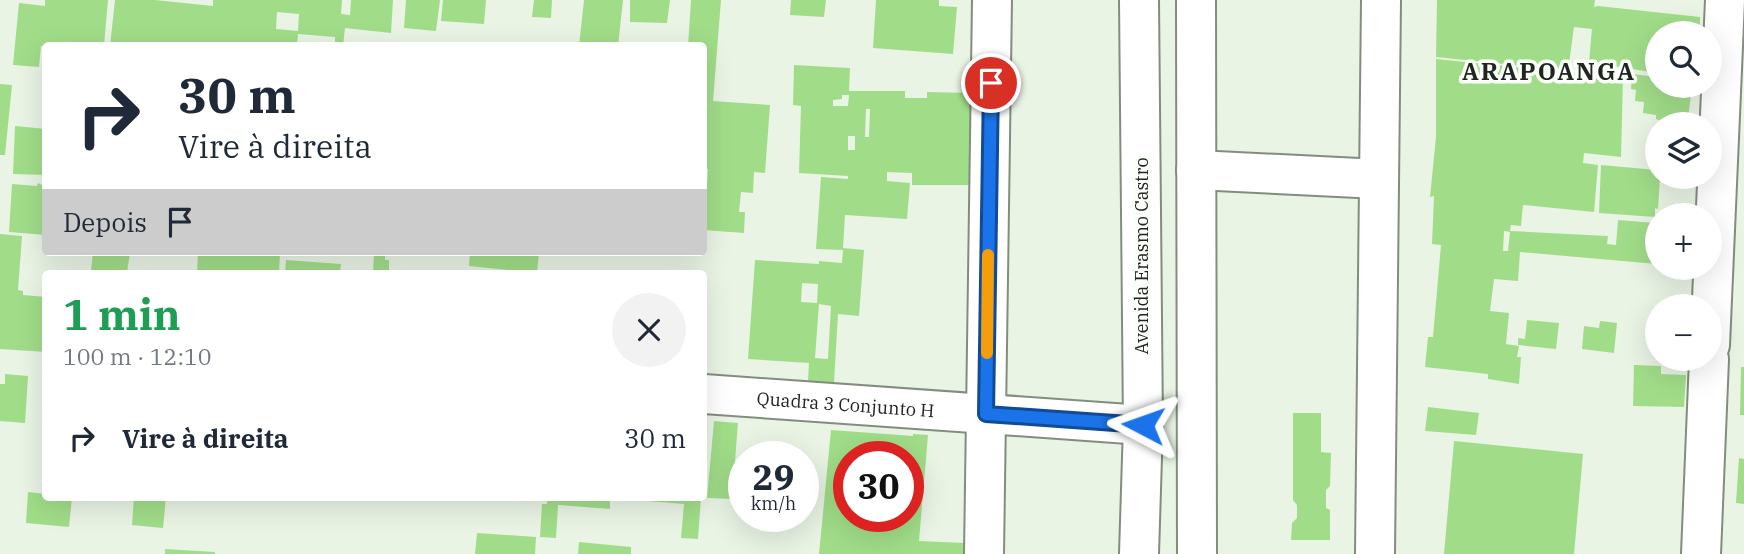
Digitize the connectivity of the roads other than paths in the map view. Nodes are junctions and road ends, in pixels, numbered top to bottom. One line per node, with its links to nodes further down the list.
1 (992, 0): 11 (street)
2 (1139, 0): 12 (street, Avenida Erasmo Castro)
3 (1196, 0): 6 (street)
4 (1381, 0): 7 (street)
5 (1725, 0): 8 (street)
6 (1196, 170): 7 (street); 15 (street)
7 (1379, 179): 16 (street)
8 (1712, 294)
9 (1709, 371): 17 (street)
10 (707, 394): 11 (street, Quadra 3 Conjunto H)
11 (986, 414): 12 (street, Quadra 3 Conjunto H); 13 (street)
12 (1143, 425): 14 (street, Avenida Erasmo Castro)
13 (984, 554)
14 (1139, 554)
15 (1197, 554)
16 (1375, 554)
17 (1701, 554)

